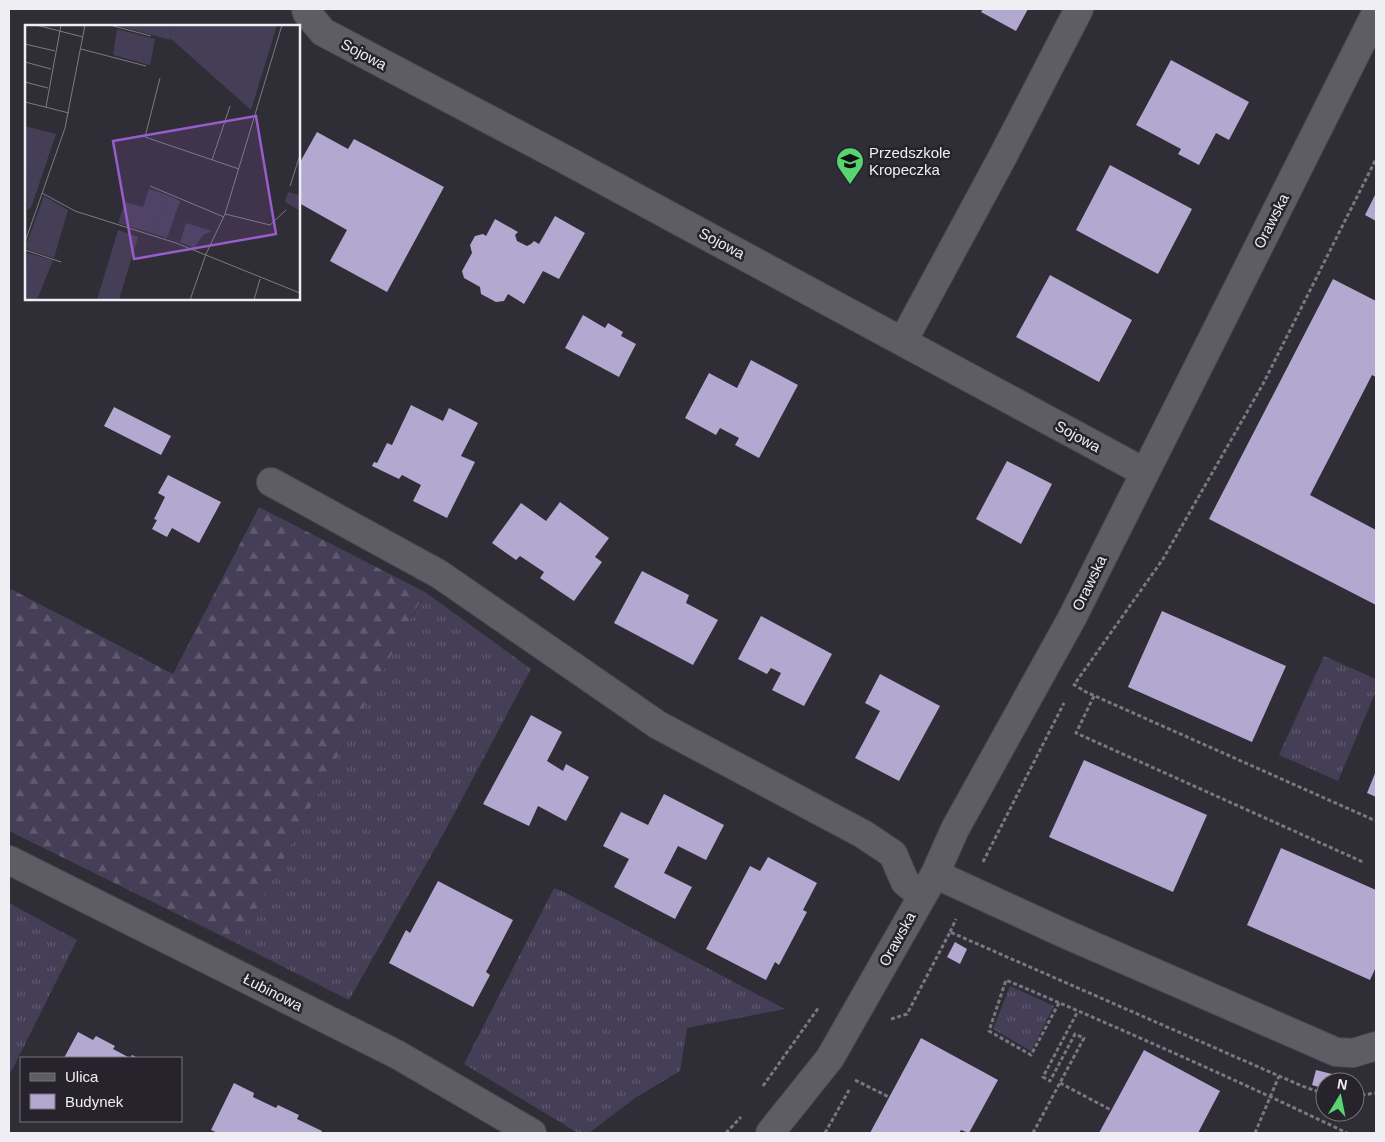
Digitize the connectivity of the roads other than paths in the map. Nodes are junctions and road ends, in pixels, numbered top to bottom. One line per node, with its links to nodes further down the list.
1 (306, 9): 4 (street, Sojowa)
2 (1079, 9): 4 (street)
3 (1376, 13): 5 (street, Orawska)
4 (903, 341): 5 (street, Sojowa)
5 (1144, 472): 8 (street, Orawska)
6 (271, 482): 8 (street)
7 (9, 860): 10 (street, Łubinowa)
8 (928, 885): 9 (street); 11 (street, Orawska)
9 (1376, 1046)
10 (532, 1133)
11 (770, 1133)

